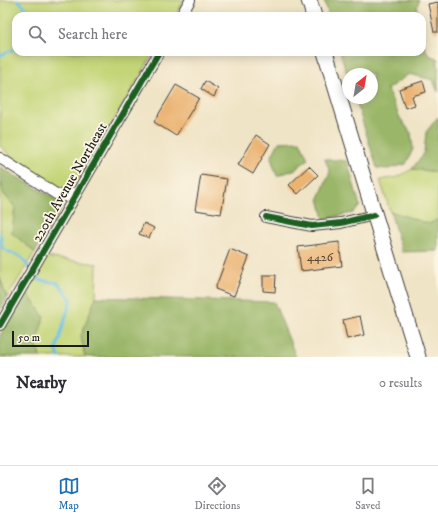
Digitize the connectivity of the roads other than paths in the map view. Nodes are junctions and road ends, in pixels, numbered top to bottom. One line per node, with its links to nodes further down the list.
1 (190, 0): 3 (street)
2 (309, 0): 4 (main road)
3 (183, 12)
4 (313, 12)
5 (157, 56): 8 (street, 220th Avenue Northeast)
6 (326, 56): 9 (main road)
7 (0, 158): 8 (street)
8 (76, 192): 11 (street, 220th Avenue Northeast)
9 (374, 214): 10 (street); 12 (main road)
10 (266, 217)
11 (0, 325)
12 (418, 357)

